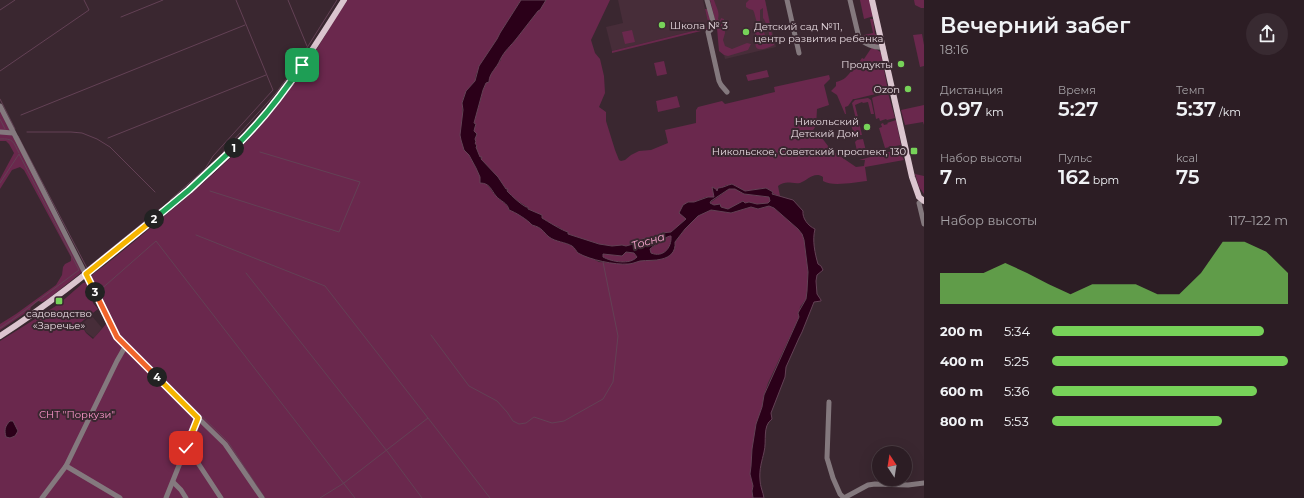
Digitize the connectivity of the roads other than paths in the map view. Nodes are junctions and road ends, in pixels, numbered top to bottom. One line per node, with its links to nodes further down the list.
1 (344, 0): 14 (main road)
2 (707, 0): 8 (street)
3 (787, 0): 7 (street)
4 (850, 0): 6 (street)
5 (872, 0): 6 (main road)
6 (883, 47): 12 (main road)
7 (799, 53)
8 (727, 92)
9 (0, 106): 11 (street)
10 (0, 132): 11 (street)
11 (13, 133): 14 (street)
12 (923, 201): 13 (street)
13 (924, 224)
14 (86, 274): 15 (main road); 16 (street)
15 (0, 336)
16 (125, 347): 18 (street); 20 (street)
17 (829, 402): 29 (street)
18 (198, 418): 19 (street); 28 (street)
19 (186, 448): 21 (street); 27 (street)
20 (66, 466): 23 (street); 24 (street)
21 (172, 482): 25 (street); 26 (street)
22 (924, 483): 29 (street)
23 (42, 498)
24 (120, 498)
25 (166, 498)
26 (186, 498)
27 (221, 498)
28 (262, 498)
29 (844, 498)

